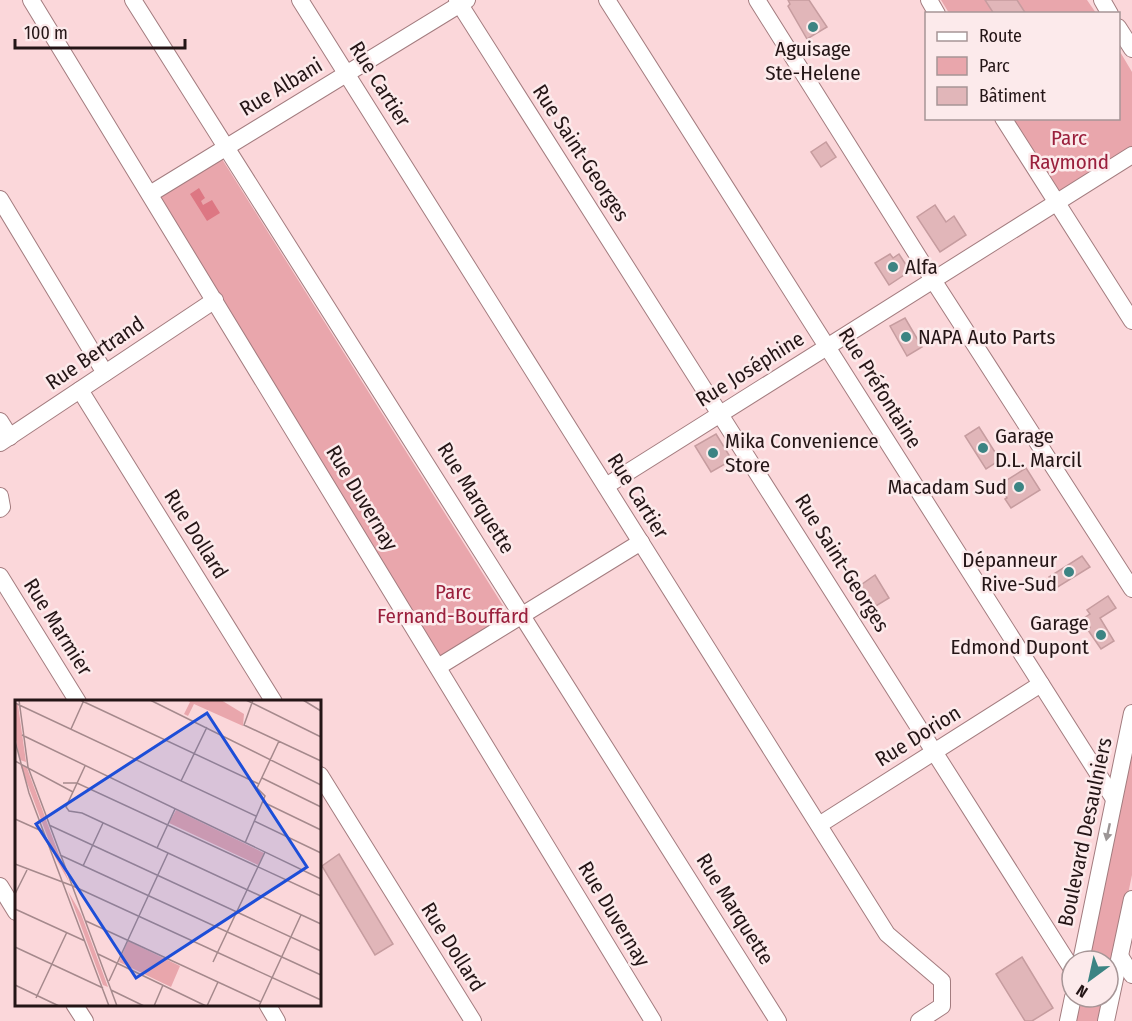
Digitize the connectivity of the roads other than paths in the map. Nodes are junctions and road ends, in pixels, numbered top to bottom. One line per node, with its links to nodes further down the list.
1 (31, 0): 13 (street, Rue Duvernay)
2 (133, 0): 11 (street, Rue Marquette)
3 (300, 0): 9 (street, Rue Cartier)
4 (607, 0): 19 (street, Rue Préfontaine)
5 (757, 0): 16 (street)
6 (461, 2): 9 (street, Rue Albani); 22 (street, Rue Saint-Georges)
7 (1120, 29): 8 (street)
8 (1132, 49)
9 (347, 74): 11 (street, Rue Albani); 25 (street, Rue Cartier)
10 (1004, 120): 15 (street)
11 (227, 147): 13 (street, Rue Albani); 31 (street, Rue Marquette)
12 (1132, 155): 15 (street, Rue Joséphine)
13 (150, 194): 17 (street, Rue Duvernay)
14 (0, 199): 20 (street)
15 (1055, 203): 16 (street, Rue Joséphine); 18 (street)
16 (933, 280): 19 (street, Rue Joséphine); 30 (street)
17 (215, 300): 20 (street, Rue Bertrand); 32 (street, Rue Duvernay)
18 (1132, 321)
19 (827, 347): 22 (street, Rue Joséphine); 33 (street, Rue Préfontaine)
20 (105, 373): 21 (street, Rue Bertrand)
21 (80, 390): 24 (street, Rue Bertrand); 35 (street, Rue Dollard)
22 (721, 414): 25 (street, Rue Joséphine); 37 (street, Rue Saint-Georges)
23 (0, 421): 24 (street)
24 (5, 440)
25 (606, 486): 28 (street, Rue Cartier)
26 (0, 496): 27 (street)
27 (0, 509)
28 (641, 542): 31 (street); 40 (street, Rue Cartier)
29 (0, 576): 34 (street, Rue Marmier)
30 (1132, 589)
31 (523, 615): 32 (street); 54 (street, Rue Marquette)
32 (438, 668): 53 (street, Rue Duvernay)
33 (1041, 684): 37 (street, Rue Dorion); 39 (street, Rue Préfontaine)
34 (77, 700)
35 (273, 700)
36 (1132, 713): 39 (street, Boulevard Desaulniers)
37 (935, 751): 40 (street, Rue Dorion); 45 (street, Rue Saint-Georges)
38 (321, 780): 52 (street, Rue Dollard)
39 (1114, 799): 44 (street, Boulevard Desaulniers, one-way to 44)
40 (819, 825): 55 (street, Rue Cartier)
41 (0, 886): 43 (street)
42 (1132, 899): 46 (street)
43 (15, 910)
44 (1083, 949)
45 (1060, 950)
46 (1120, 956): 47 (street)
47 (1132, 975)
48 (75, 1006): 50 (street)
49 (268, 1006): 51 (street)
50 (85, 1021)
51 (277, 1021)
52 (473, 1021)
53 (653, 1021)
54 (778, 1021)
55 (919, 1021)

